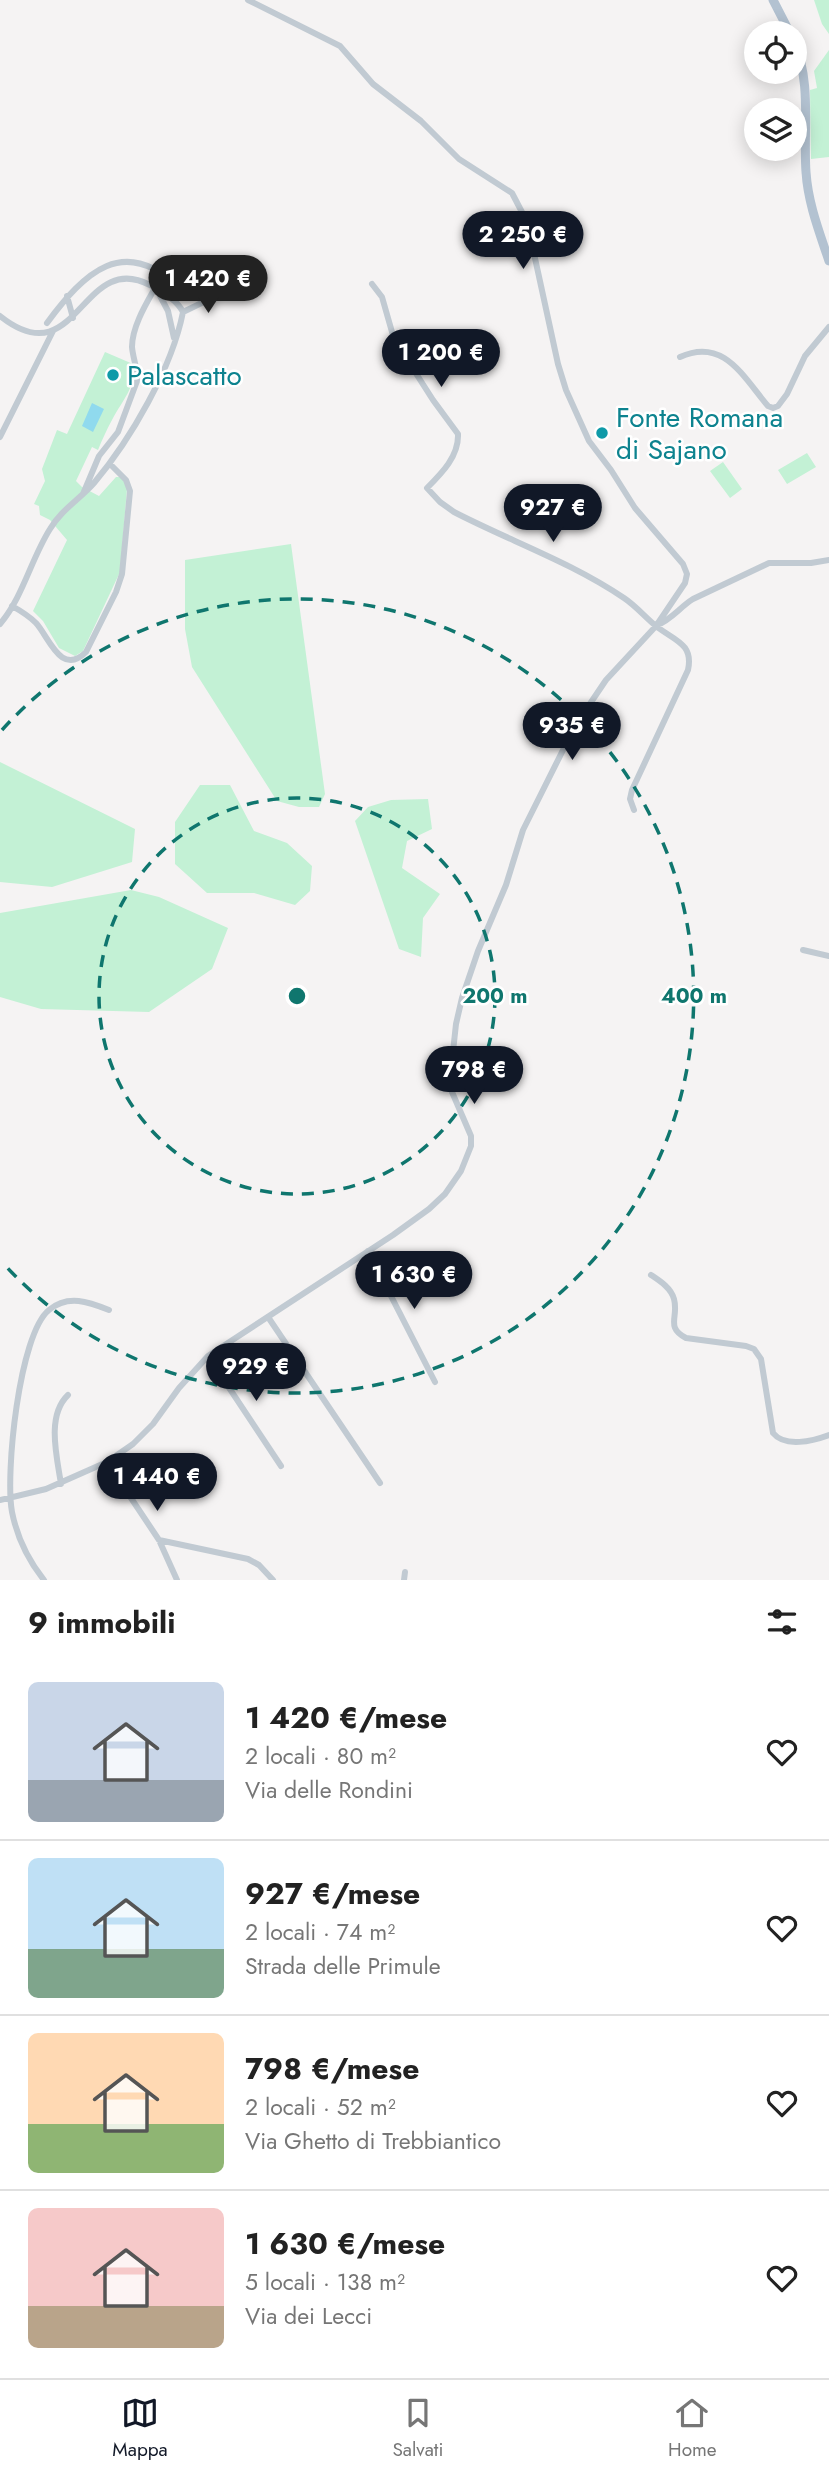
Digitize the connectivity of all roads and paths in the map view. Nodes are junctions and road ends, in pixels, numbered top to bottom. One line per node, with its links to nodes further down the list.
1 (248, 0): 25 (street)
2 (773, 0): 3 (main road)
3 (784, 21)
4 (803, 84): 5 (main road)
5 (829, 261)
6 (372, 284): 25 (street)
7 (155, 288): 11 (street); 13 (street); 17 (street); 21 (street)
8 (180, 289): 10 (street)
9 (220, 294): 11 (street)
10 (67, 296): 13 (street); 14 (street)
11 (183, 312): 17 (street)
12 (2, 316): 16 (street)
13 (73, 318): 16 (street)
14 (47, 323)
15 (829, 327): 18 (street)
16 (53, 331): 19 (street)
17 (174, 341): 20 (street)
18 (680, 357)
19 (0, 437)
20 (110, 464): 21 (street); 23 (street)
21 (83, 494): 23 (street)
22 (829, 560): 25 (street)
23 (12, 606): 24 (street)
24 (0, 624)
25 (656, 626): 26 (street); 29 (street)
26 (634, 810)
27 (803, 950): 28 (street)
28 (829, 956)
29 (368, 1251): 32 (street); 34 (street)
30 (650, 1275): 36 (street)
31 (109, 1310): 41 (street)
32 (268, 1317): 33 (street); 39 (street)
33 (208, 1356): 37 (street); 38 (street)
34 (435, 1382)
35 (68, 1395): 40 (street)
36 (829, 1435)
37 (107, 1462): 40 (street); 43 (street)
38 (281, 1466)
39 (380, 1483)
40 (61, 1484): 41 (street)
41 (10, 1497): 42 (street); 44 (street)
42 (0, 1500)
43 (159, 1540): 45 (street); 46 (street)
44 (44, 1580)
45 (177, 1580)
46 (273, 1580)

